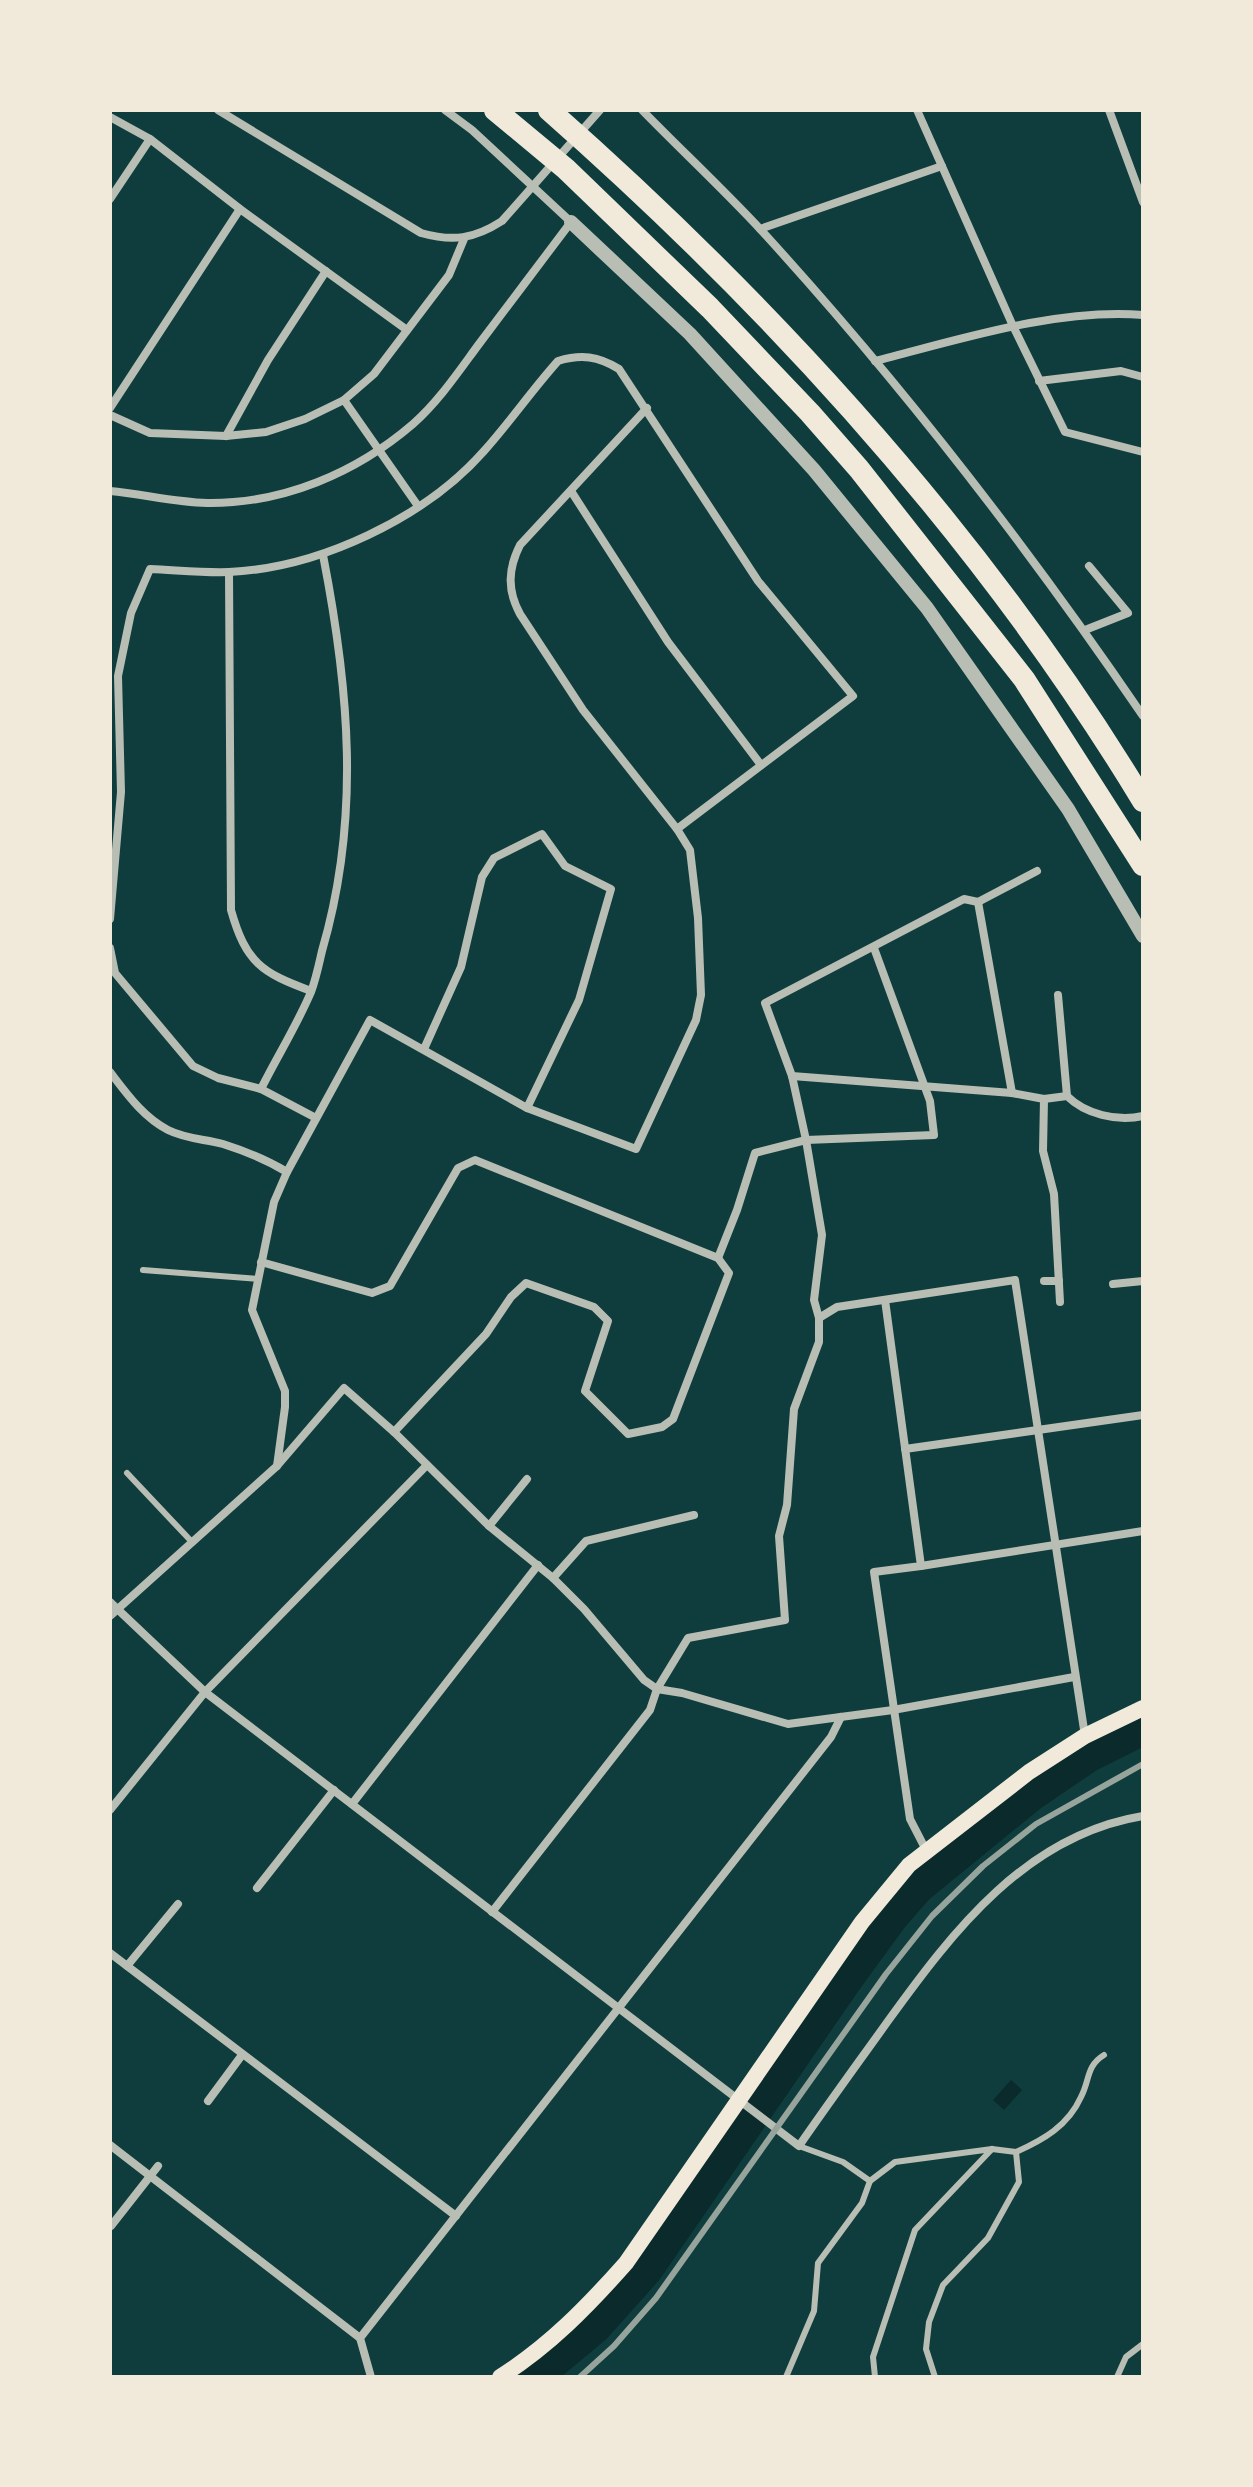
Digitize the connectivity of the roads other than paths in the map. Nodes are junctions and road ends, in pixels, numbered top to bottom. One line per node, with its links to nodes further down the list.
1 (218, 110): 17 (street)
2 (445, 110): 15 (street)
3 (495, 110): 43 (highway)
4 (549, 110): 41 (highway)
5 (600, 110): 17 (street)
6 (642, 110): 16 (street)
7 (917, 110): 11 (street)
8 (1109, 110): 13 (street)
9 (110, 117): 10 (street)
10 (150, 139): 12 (street); 14 (street)
11 (942, 166): 16 (street); 20 (street)
12 (110, 199)
13 (1143, 202)
14 (240, 209): 18 (street); 26 (street)
15 (571, 222): 30 (street); 47 (street)
16 (760, 229): 22 (street)
17 (464, 239): 21 (street)
18 (326, 271): 21 (street); 29 (street)
19 (1143, 315): 20 (street)
20 (1013, 326): 22 (street); 24 (street)
21 (407, 330): 25 (street)
22 (875, 361): 38 (street)
23 (1143, 377): 24 (street)
24 (1039, 381): 31 (street)
25 (344, 400): 29 (street); 30 (street)
26 (110, 408)
27 (647, 408): 33 (street); 34 (street); 40 (street)
28 (110, 415): 29 (street)
29 (226, 436)
30 (380, 449): 32 (street); 34 (street)
31 (1143, 452)
32 (110, 491)
33 (571, 491): 40 (street); 42 (street)
34 (418, 506): 35 (street)
35 (323, 555): 37 (street); 50 (street)
36 (1089, 566): 38 (street)
37 (229, 572): 46 (street); 50 (street)
38 (1085, 630): 39 (street)
39 (1143, 716)
40 (761, 765): 42 (street)
41 (1143, 801)
42 (677, 829): 60 (street)
43 (1143, 865)
44 (1037, 871): 45 (street)
45 (978, 902): 49 (street); 57 (street)
46 (110, 919)
47 (1143, 936)
48 (110, 948): 56 (street)
49 (874, 948): 54 (street); 55 (street)
50 (311, 991): 56 (street)
51 (1058, 995): 58 (street)
52 (424, 1049): 60 (street); 60 (street); 62 (street)
53 (110, 1072): 64 (street)
54 (792, 1076): 55 (street); 63 (street)
55 (925, 1087): 57 (street); 63 (street)
56 (261, 1089): 62 (street)
57 (1012, 1093): 59 (street)
58 (1067, 1096): 59 (street); 61 (street)
59 (1044, 1099): 70 (street)
60 (527, 1108)
61 (1143, 1116)
62 (316, 1118): 64 (street)
63 (806, 1140): 65 (street); 75 (street)
64 (287, 1172): 66 (street)
65 (718, 1258): 66 (street); 78 (street)
66 (261, 1262): 68 (street)
67 (143, 1270): 68 (lane)
68 (258, 1279): 81 (street)
69 (1044, 1281): 70 (street)
70 (1059, 1281): 74 (street)
71 (1143, 1281): 72 (street)
72 (1113, 1284)
73 (885, 1300): 75 (street); 77 (street); 79 (street)
74 (1060, 1302)
75 (819, 1318): 95 (street)
76 (1143, 1415): 77 (street)
77 (1036, 1430): 79 (street); 88 (street)
78 (394, 1432): 80 (street); 81 (street)
79 (905, 1449): 90 (street)
80 (427, 1465): 85 (street); 96 (street)
81 (277, 1466): 87 (street)
82 (127, 1473): 87 (lane)
83 (527, 1479): 85 (street)
84 (694, 1515): 91 (street)
85 (489, 1526): 89 (street)
86 (1143, 1531): 88 (street)
87 (192, 1542): 93 (street)
88 (1054, 1545): 90 (street); 94 (street)
89 (538, 1565): 91 (street); 102 (street)
90 (921, 1566): 98 (street)
91 (553, 1578): 95 (street)
92 (110, 1602): 93 (street)
93 (114, 1613): 96 (street)
94 (1074, 1677): 98 (street); 100 (street)
95 (657, 1689): 99 (street); 108 (street)
96 (205, 1692): 101 (street); 103 (street)
97 (1143, 1708): 100 (main road)
98 (893, 1710): 99 (street); 105 (street)
99 (841, 1717): 111 (street)
100 (1085, 1736): 105 (main road)
101 (334, 1790): 102 (street); 106 (street)
102 (352, 1804): 108 (street)
103 (110, 1810)
104 (1143, 1816): 117 (street)
105 (926, 1850): 115 (main road)
106 (257, 1888)
107 (178, 1904): 110 (street)
108 (492, 1912): 111 (street)
109 (110, 1953): 110 (street)
110 (127, 1966): 112 (street)
111 (619, 2008): 115 (street); 123 (street)
112 (242, 2055): 114 (street); 123 (street)
113 (1104, 2055): 119 (lane)
114 (208, 2101)
115 (743, 2105): 117 (street); 128 (main road)
116 (110, 2145): 121 (street)
117 (799, 2146): 122 (lane)
118 (992, 2149): 119 (lane); 122 (lane); 130 (lane)
119 (1016, 2152): 131 (lane)
120 (158, 2166): 121 (street)
121 (150, 2176): 124 (street); 125 (street)
122 (870, 2181): 129 (lane)
123 (456, 2216): 125 (street)
124 (111, 2226)
125 (360, 2338): 127 (street)
126 (1143, 2344): 132 (lane)
127 (371, 2377)
128 (500, 2377)
129 (786, 2377)
130 (875, 2377)
131 (935, 2377)
132 (1117, 2377)

